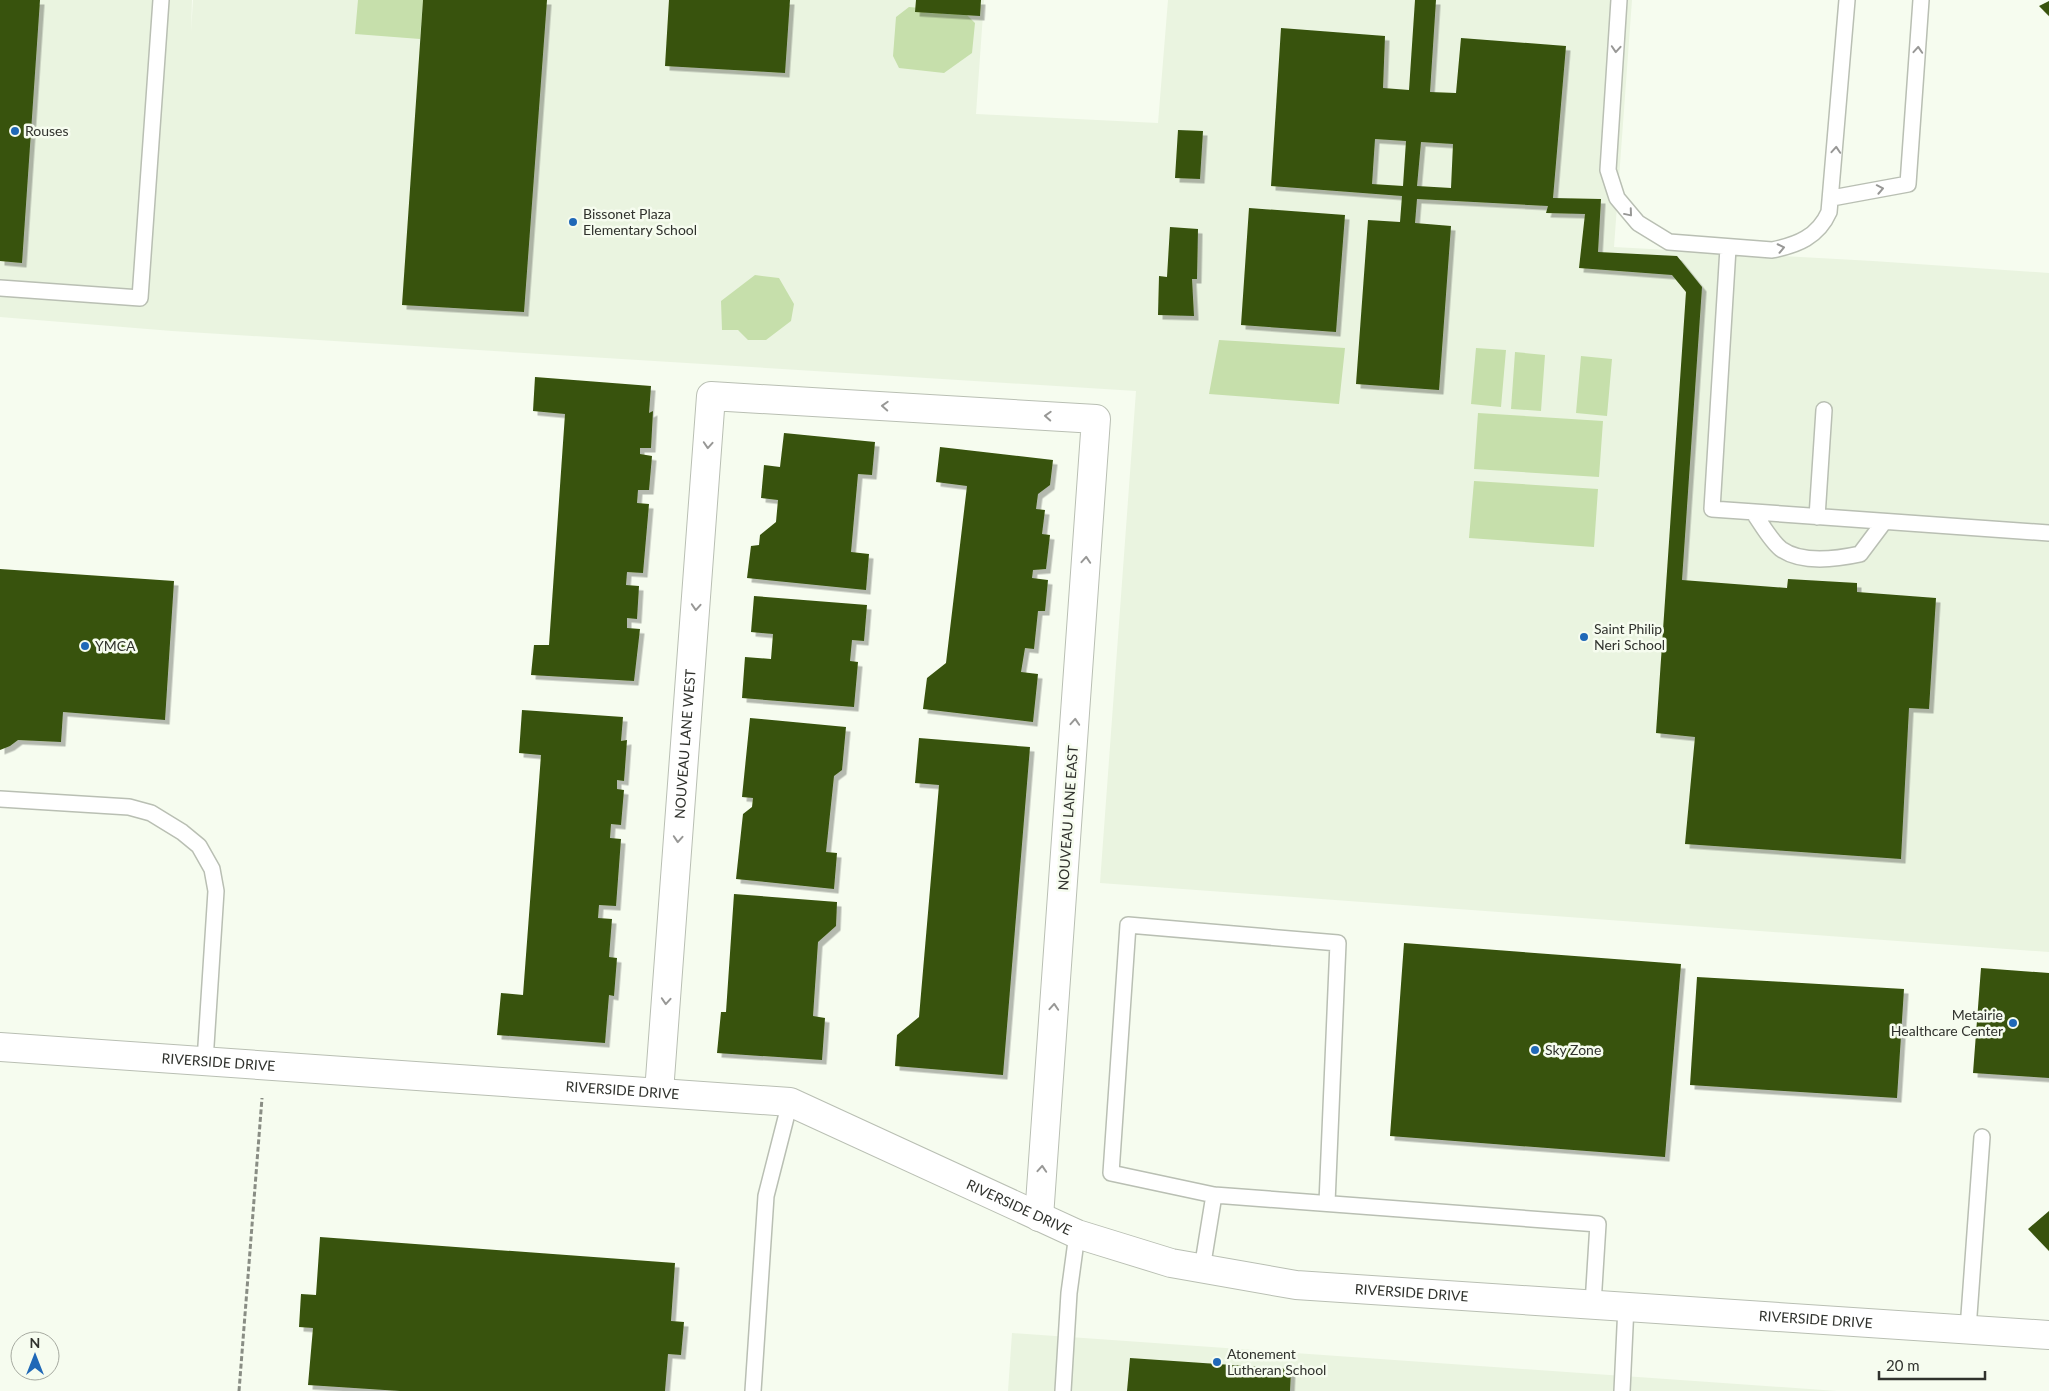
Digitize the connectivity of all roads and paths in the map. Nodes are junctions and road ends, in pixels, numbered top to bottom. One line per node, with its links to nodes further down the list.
1 (161, 0): 7 (lane)
2 (1619, 0): 6 (lane, one-way to 6)
3 (1847, 0): 5 (lane, one-way to 3)
4 (1921, 0): 5 (lane, one-way to 4)
5 (1832, 198): 6 (lane, one-way to 5)
6 (1728, 248): 10 (lane)
7 (0, 288)
8 (711, 396): 17 (street, NOUVEAU LANE WEST, one-way to 17); 23 (street, NOUVEAU LANE EAST, one-way to 8)
9 (1824, 410): 11 (lane)
10 (1753, 512): 11 (lane); 12 (lane)
11 (1817, 517): 12 (lane)
12 (1884, 522): 13 (lane)
13 (2049, 533)
14 (0, 799): 16 (lane)
15 (0, 1047): 16 (street, RIVERSIDE DRIVE)
16 (205, 1061): 17 (street, RIVERSIDE DRIVE)
17 (660, 1092): 19 (street, RIVERSIDE DRIVE)
18 (262, 1097): 30 (path)
19 (790, 1102): 23 (street, RIVERSIDE DRIVE); 31 (lane)
20 (1982, 1137): 28 (lane)
21 (1214, 1195): 22 (lane); 22 (lane); 25 (lane)
22 (1327, 1203): 26 (lane)
23 (1039, 1217): 24 (street, RIVERSIDE DRIVE)
24 (1077, 1234): 25 (street, RIVERSIDE DRIVE); 32 (lane)
25 (1202, 1268): 26 (street, RIVERSIDE DRIVE)
26 (1593, 1304): 27 (street, RIVERSIDE DRIVE)
27 (1626, 1306): 28 (street, RIVERSIDE DRIVE); 33 (lane)
28 (1968, 1329): 29 (street, RIVERSIDE DRIVE)
29 (2049, 1335)
30 (239, 1391)
31 (753, 1391)
32 (1063, 1391)
33 (1622, 1391)

